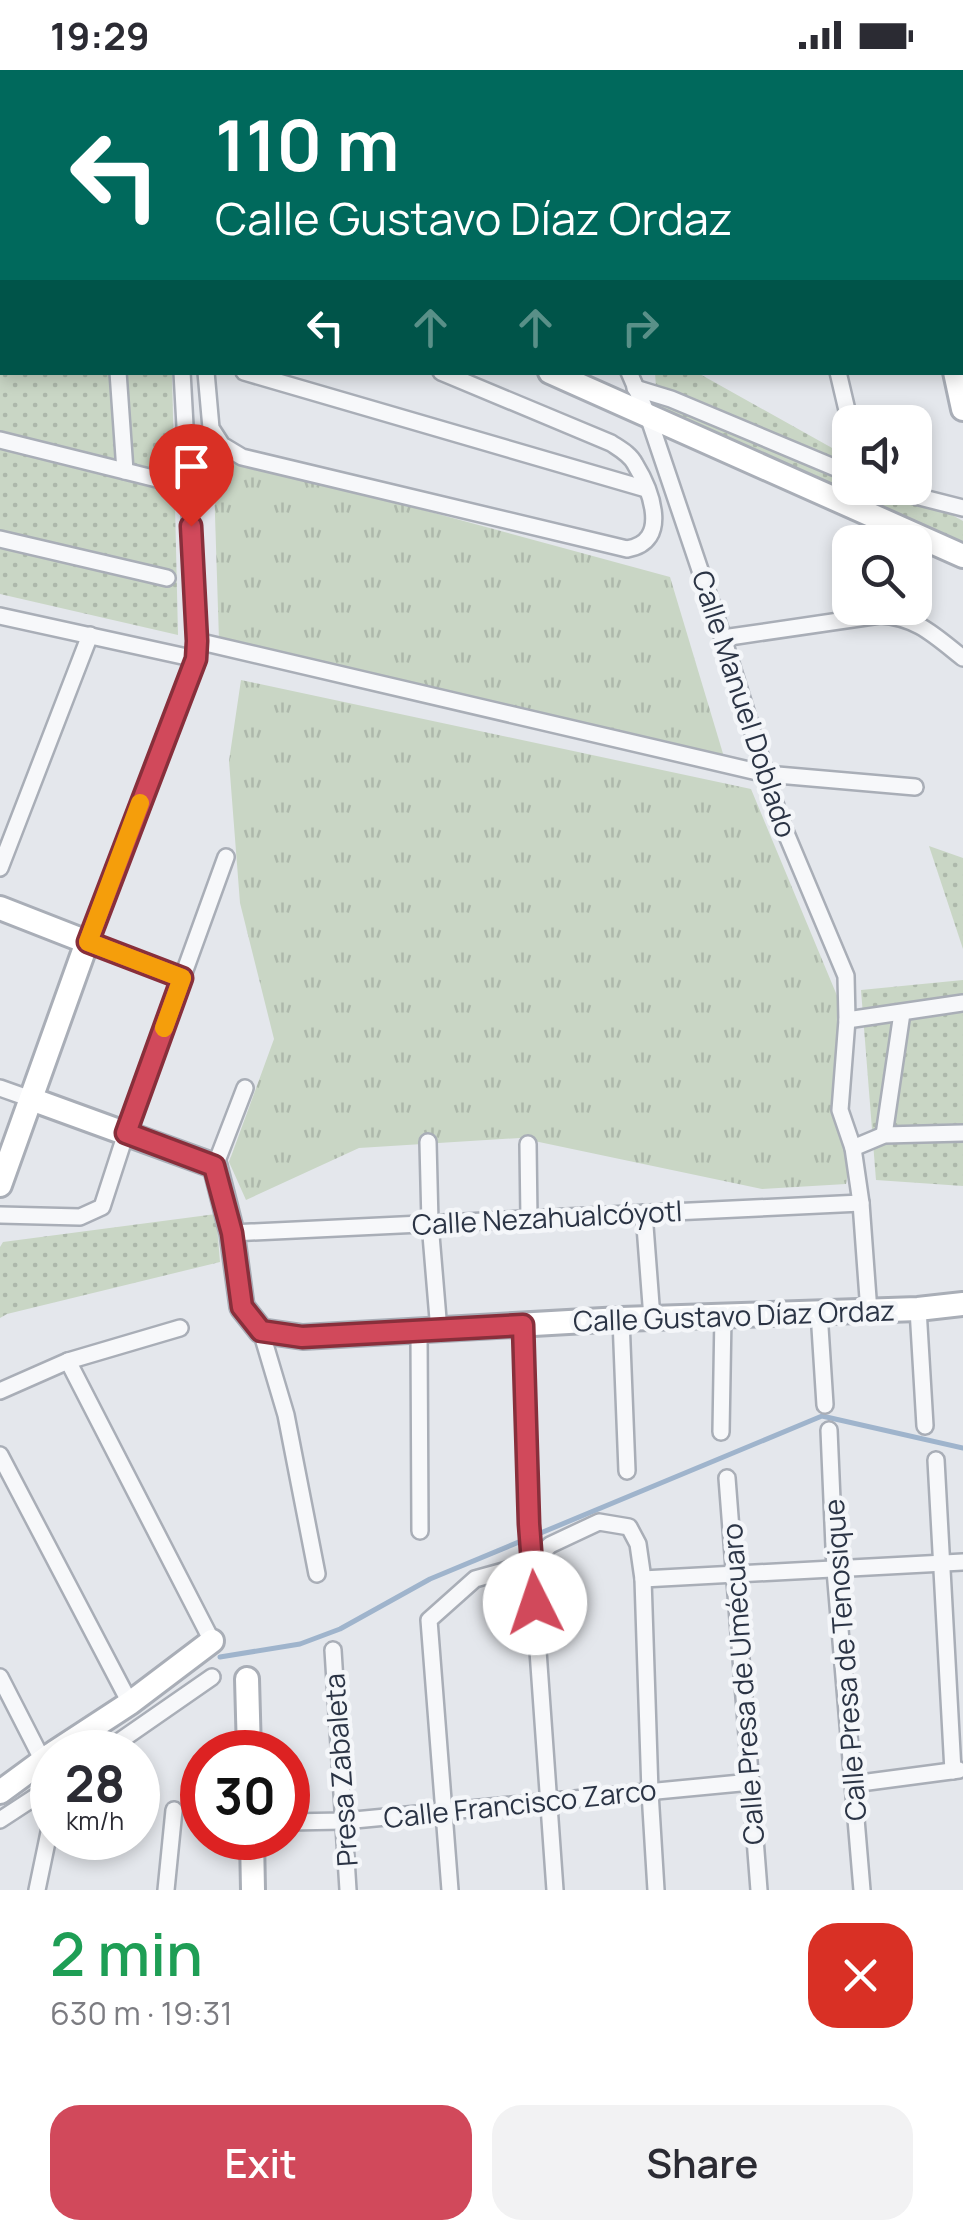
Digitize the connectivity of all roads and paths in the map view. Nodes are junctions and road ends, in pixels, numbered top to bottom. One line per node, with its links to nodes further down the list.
1 (118, 375): 15 (street)
2 (182, 375): 27 (street)
3 (206, 375): 17 (street)
4 (254, 375): 17 (street)
5 (449, 375): 17 (street)
6 (557, 375): 12 (street)
7 (839, 375): 10 (street)
8 (956, 375): 11 (street)
9 (632, 380): 12 (street, Calle Manuel Doblado); 14 (street)
10 (846, 405)
11 (963, 409)
12 (648, 416): 19 (street, Calle Manuel Doblado); 22 (street)
13 (0, 440): 15 (street)
14 (832, 466)
15 (125, 471): 16 (street)
16 (161, 480)
17 (648, 496): 19 (street)
18 (932, 500): 20 (street)
19 (677, 502): 26 (street, Calle Manuel Doblado)
20 (963, 508)
21 (0, 539): 23 (street)
22 (963, 556)
23 (167, 578)
24 (0, 616): 25 (street)
25 (90, 635): 29 (street); 33 (street)
26 (723, 638): 28 (street); 30 (street, Calle Manuel Doblado)
27 (197, 641): 29 (street); 30 (street)
28 (963, 658)
29 (196, 659): 35 (street)
30 (766, 774): 31 (street); 39 (street, Calle Manuel Doblado)
31 (915, 787)
32 (226, 857): 36 (street)
33 (0, 868)
34 (0, 908): 35 (street)
35 (88, 942): 36 (street); 42 (street)
36 (182, 978): 43 (street)
37 (963, 1003): 38 (street)
38 (902, 1013): 39 (street); 45 (street)
39 (846, 1020): 48 (street, Calle Manuel Doblado)
40 (0, 1088): 42 (street)
41 (245, 1088): 49 (street)
42 (31, 1099): 43 (street); 50 (street)
43 (126, 1133): 49 (street); 53 (street)
44 (963, 1133): 45 (street)
45 (884, 1135): 48 (street)
46 (428, 1142): 55 (street)
47 (528, 1144): 54 (street)
48 (852, 1148): 51 (street, Calle Manuel Doblado)
49 (214, 1166): 56 (street)
50 (0, 1185)
51 (862, 1203): 52 (street, Calle Nezahualcóyotl); 60 (street, Calle Manuel Doblado)
52 (644, 1213): 54 (street, Calle Nezahualcóyotl); 62 (street)
53 (0, 1215)
54 (529, 1219): 55 (street, Calle Nezahualcóyotl)
55 (430, 1223): 56 (street, Calle Nezahualcóyotl); 67 (street)
56 (232, 1233): 66 (street)
57 (963, 1304): 58 (street, Calle Gustavo Díaz Ordaz)
58 (918, 1309): 60 (street, Calle Gustavo Díaz Ordaz); 71 (street)
59 (819, 1312): 60 (street, Calle Gustavo Díaz Ordaz); 61 (street, Calle Gustavo Díaz Ordaz); 70 (street)
60 (869, 1312)
61 (723, 1316): 62 (street, Calle Gustavo Díaz Ordaz); 73 (street)
62 (652, 1318): 63 (street, Calle Gustavo Díaz Ordaz)
63 (621, 1319): 64 (street, Calle Gustavo Díaz Ordaz); 76 (street)
64 (523, 1325): 67 (street, Calle Gustavo Díaz Ordaz); 79 (street)
65 (180, 1328): 68 (street)
66 (261, 1331): 67 (street, Calle Gustavo Díaz Ordaz); 83 (street)
67 (429, 1332): 78 (street)
68 (68, 1361): 69 (street); 86 (street)
69 (0, 1391)
70 (825, 1405)
71 (925, 1426)
72 (828, 1430): 82 (street, Calle Presa de Tenosique)
73 (722, 1432)
74 (0, 1455): 91 (street)
75 (936, 1460): 81 (street)
76 (627, 1470)
77 (727, 1478): 84 (street, Calle Presa de Umécuaro)
78 (420, 1531)
79 (532, 1556): 85 (street); 103 (street); 105 (street)
80 (963, 1562): 81 (street)
81 (942, 1564): 82 (street); 97 (street)
82 (834, 1570): 84 (street); 99 (street, Calle Presa de Tenosique)
83 (317, 1574)
84 (735, 1576): 85 (street); 98 (street, Calle Presa de Umécuaro)
85 (643, 1579): 101 (street)
86 (212, 1642): 91 (street)
87 (333, 1650): 107 (street, Presa Zabaleta)
88 (0, 1677): 92 (street)
89 (212, 1677): 94 (street)
90 (247, 1679): 95 (street)
91 (130, 1703): 93 (street)
92 (34, 1730)
93 (89, 1730)
94 (136, 1730)
95 (249, 1730)
96 (30, 1770): 100 (street)
97 (958, 1770): 99 (street)
98 (751, 1782): 101 (street, Calle Francisco Zarco); 118 (street, Calle Presa de Umécuaro)
99 (853, 1784): 119 (street, Calle Presa de Tenosique)
100 (0, 1792)
101 (650, 1792): 103 (street, Calle Francisco Zarco); 117 (street)
102 (30, 1800): 106 (street)
103 (549, 1801): 105 (street, Calle Francisco Zarco); 116 (street)
104 (174, 1810): 112 (street)
105 (444, 1811): 107 (street, Calle Francisco Zarco); 115 (street)
106 (0, 1820)
107 (344, 1821): 108 (street, Calle Francisco Zarco); 114 (street, Presa Zabaleta)
108 (310, 1822)
109 (43, 1860): 111 (street)
110 (252, 1860): 113 (street)
111 (37, 1890)
112 (166, 1890)
113 (253, 1890)
114 (348, 1890)
115 (450, 1890)
116 (555, 1890)
117 (656, 1890)
118 (759, 1890)
119 (862, 1890)

